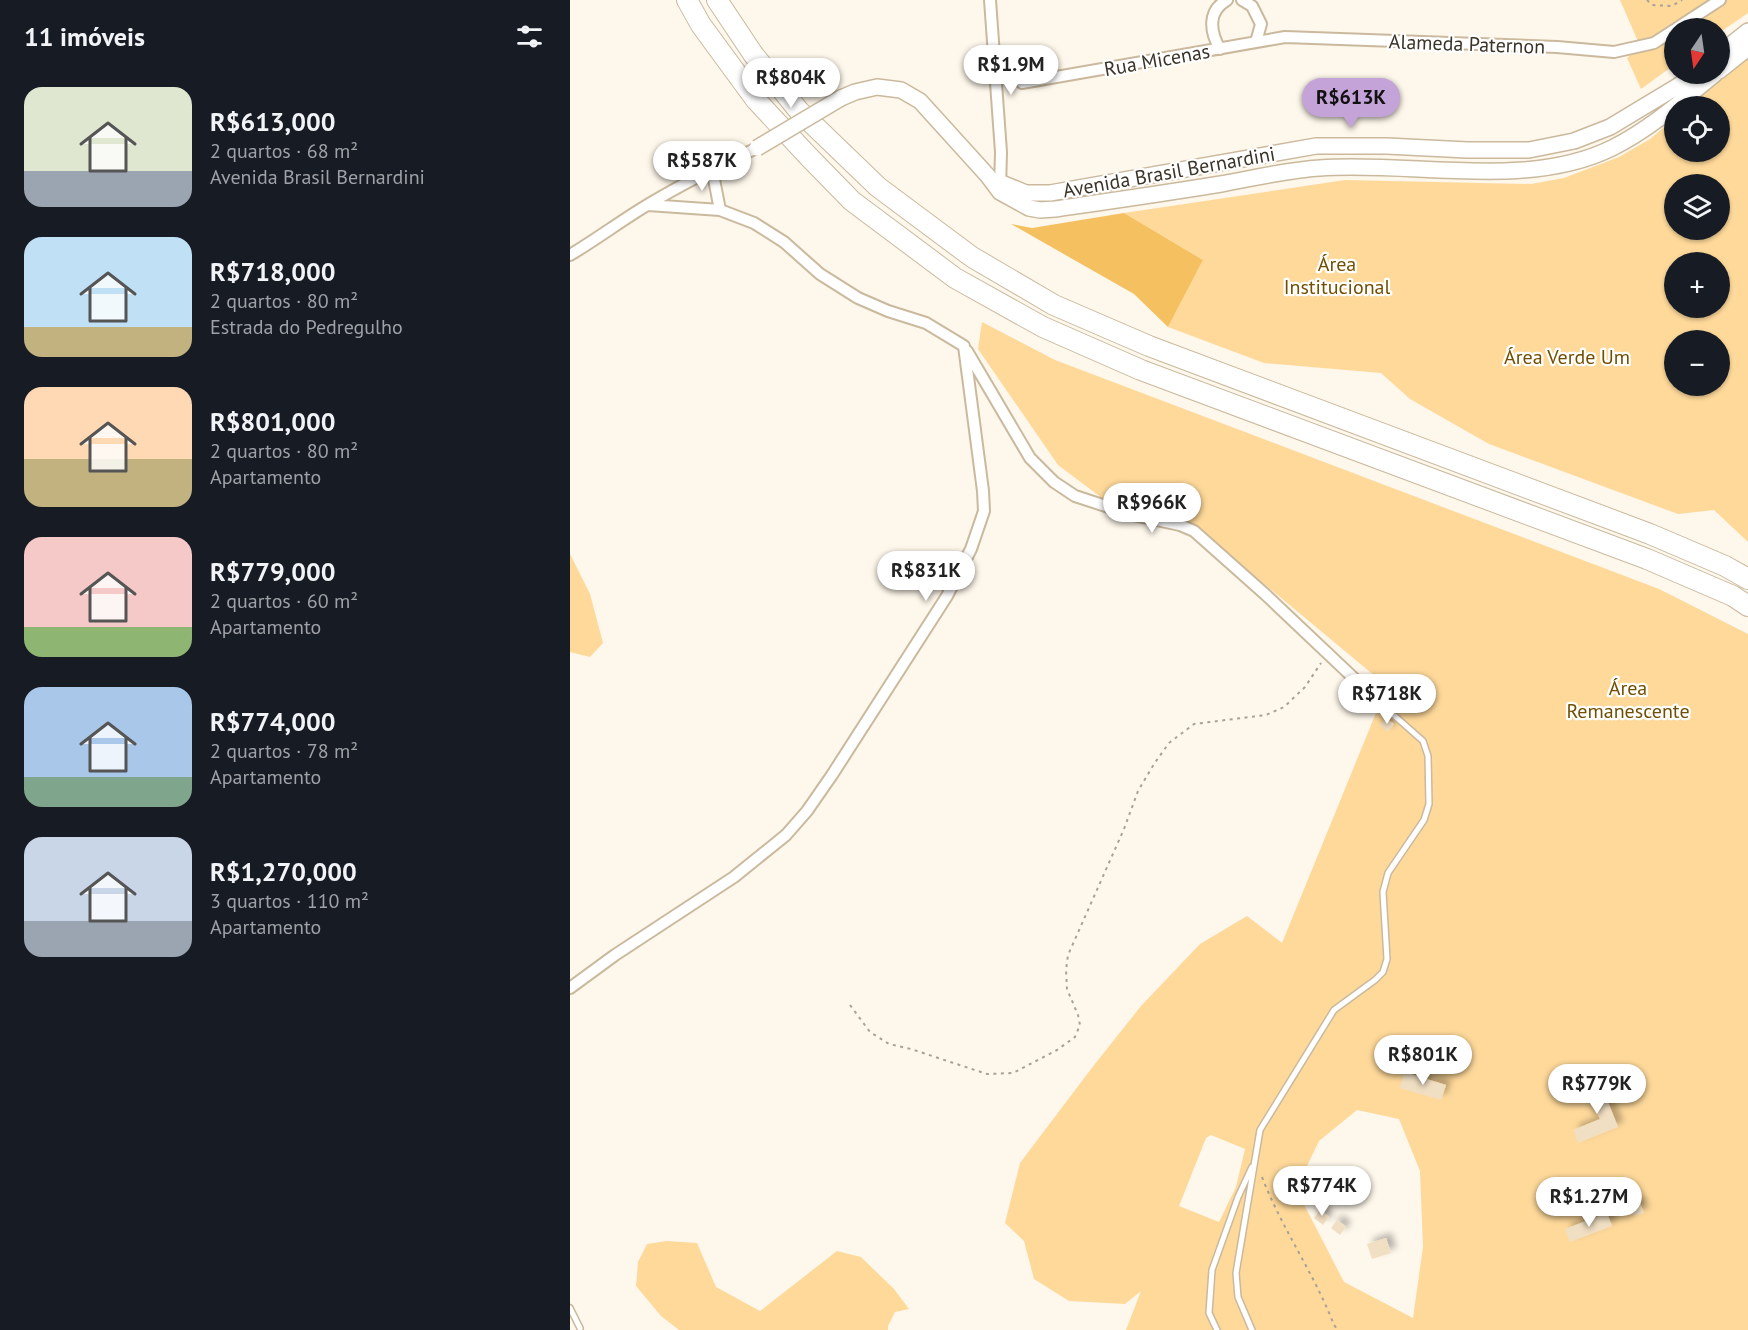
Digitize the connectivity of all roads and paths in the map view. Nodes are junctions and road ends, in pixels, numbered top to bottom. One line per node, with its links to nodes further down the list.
1 (687, 0): 28 (highway)
2 (717, 0): 27 (highway)
3 (990, 0): 22 (street)
4 (1227, 0): 15 (street)
5 (1242, 0): 12 (street)
6 (1647, 0): 7 (path)
7 (1682, 0)
8 (1720, 0): 9 (street, Alameda Paternon)
9 (1692, 18)
10 (1748, 31): 13 (street)
11 (1664, 36): 12 (street, Alameda Paternon)
12 (1256, 42): 15 (street, Rua Micenas)
13 (1730, 45)
14 (1748, 48): 16 (street)
15 (1220, 49): 17 (street, Rua Micenas)
16 (1730, 62)
17 (1022, 83)
18 (1681, 84): 22 (street, Avenida Brasil Bernardini)
19 (1702, 84): 22 (street, Avenida Brasil Bernardini)
20 (757, 147): 21 (street); 22 (street, Avenida Brasil Bernardini, bridge)
21 (712, 169): 23 (street); 24 (street)
22 (996, 184)
23 (648, 205): 24 (street); 25 (street)
24 (720, 210): 26 (street)
25 (570, 255)
26 (964, 346): 29 (street); 31 (street)
27 (1748, 579)
28 (1748, 606)
29 (1328, 654): 30 (street); 32 (path)
30 (1379, 702): 33 (lane)
31 (570, 988)
32 (850, 1005)
33 (1255, 1161): 36 (lane); 37 (lane); 38 (path)
34 (570, 1308): 35 (lane)
35 (580, 1328)
36 (1217, 1330)
37 (1252, 1330)
38 (1338, 1330)

